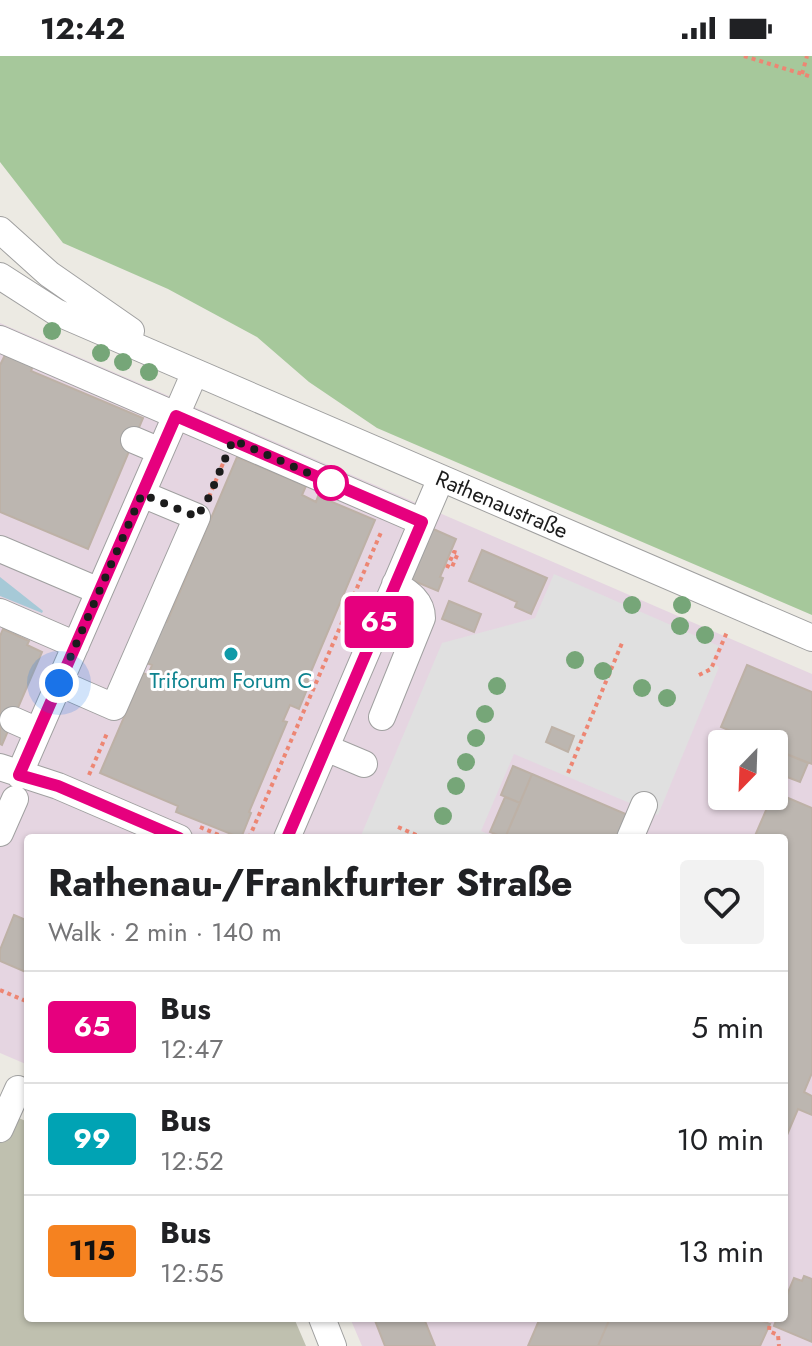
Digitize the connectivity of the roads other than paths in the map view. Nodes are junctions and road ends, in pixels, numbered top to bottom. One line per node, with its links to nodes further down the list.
1 (0, 230): 4 (street, Rathenaustraße)
2 (0, 276): 4 (street, Rathenaustraße)
3 (0, 339): 5 (street)
4 (193, 371): 5 (street); 8 (street, Rathenaustraße)
5 (176, 416): 7 (street); 10 (street)
6 (134, 440): 7 (street)
7 (160, 451): 9 (street)
8 (441, 478): 10 (street); 15 (street, Rathenaustraße)
9 (142, 494): 12 (street); 17 (street)
10 (422, 522): 13 (street)
11 (0, 549): 12 (street)
12 (99, 591): 16 (street)
13 (391, 595): 18 (street); 21 (street)
14 (0, 612): 16 (street)
15 (812, 638)
16 (76, 645): 17 (street)
17 (59, 683): 20 (street)
18 (376, 715)
19 (13, 720): 20 (street)
20 (38, 731): 23 (street)
21 (326, 748): 22 (street); 27 (street)
22 (364, 764)
23 (11, 780): 25 (street); 26 (street)
24 (644, 805): 28 (street)
25 (0, 833)
26 (170, 834)
27 (289, 834)
28 (632, 834)
29 (15, 1088): 30 (street)
30 (0, 1129)
31 (324, 1322): 32 (street)
32 (333, 1346)

